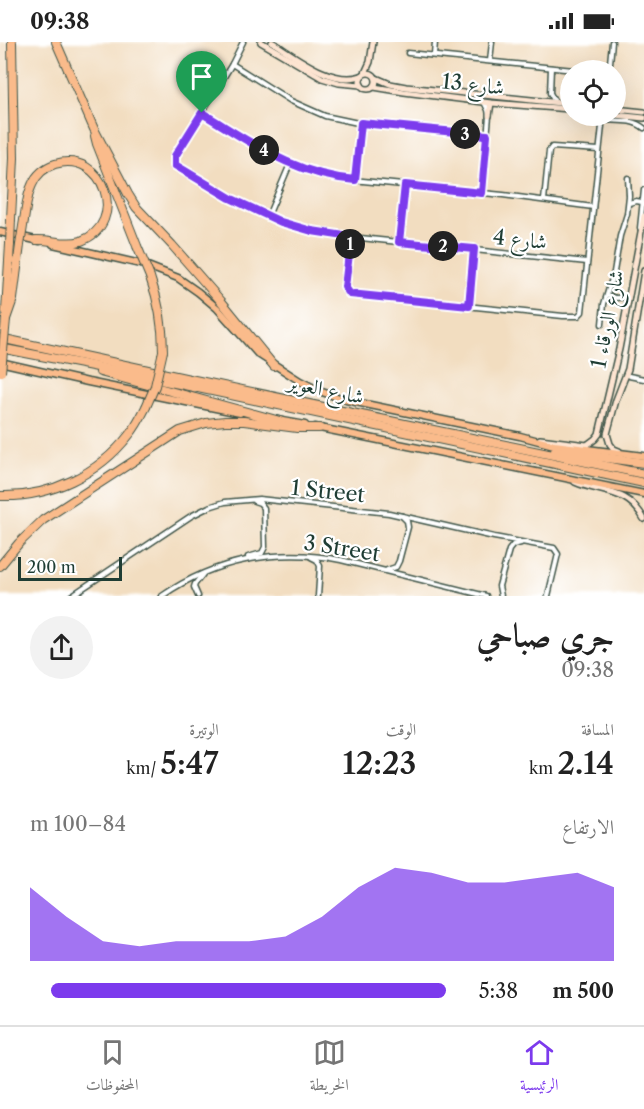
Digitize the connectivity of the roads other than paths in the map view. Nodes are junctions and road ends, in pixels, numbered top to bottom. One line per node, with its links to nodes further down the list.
1 (12, 42): 66 (highway, bridge)
2 (56, 42): 40 (highway)
3 (261, 42): 20 (street)
4 (272, 42): 18 (street)
5 (373, 42): 12 (street)
6 (435, 42): 11 (street)
7 (492, 42): 14 (street)
8 (612, 42): 13 (street)
9 (244, 43): 15 (street, شارع 4)
10 (408, 53): 11 (street)
11 (434, 55): 14 (street)
12 (370, 59): 18 (street); 19 (street)
13 (610, 60)
14 (490, 61): 16 (street)
15 (232, 64): 32 (street, شارع 4); 37 (street)
16 (551, 68): 17 (street); 22 (street)
17 (560, 69)
18 (363, 75): 19 (street); 20 (street)
19 (374, 76): 21 (street); 23 (street, شارع 13)
20 (361, 85): 21 (street)
21 (374, 87): 24 (street, شارع 13)
22 (549, 93): 25 (street); 27 (street)
23 (519, 99): 25 (street, شارع 13); 26 (street)
24 (483, 102): 26 (street, شارع 13); 34 (street)
25 (542, 102): 27 (street, شارع 13)
26 (491, 103): 29 (street, شارع 13); 34 (street)
27 (556, 103): 28 (street, شارع 13)
28 (560, 103)
29 (499, 104): 30 (street, شارع 13); 34 (street)
30 (560, 109)
31 (644, 110): 33 (street)
32 (202, 113): 43 (street); 53 (street, شارع 4)
33 (628, 113): 35 (street)
34 (489, 116): 41 (street)
35 (644, 120)
36 (626, 121): 39 (street)
37 (361, 123): 41 (street); 45 (street)
38 (602, 126): 42 (street)
39 (644, 128)
40 (94, 129): 74 (highway); 89 (highway, bridge)
41 (487, 135): 48 (street)
42 (599, 150): 49 (street); 52 (street)
43 (290, 164): 45 (street); 53 (street)
44 (628, 178): 51 (street)
45 (355, 180): 46 (street)
46 (405, 185): 48 (street); 59 (street)
47 (644, 190): 50 (street)
48 (482, 193): 49 (street)
49 (543, 200): 52 (street)
50 (642, 202): 51 (street); 56 (street)
51 (628, 204): 63 (street)
52 (593, 207): 61 (street)
53 (268, 216): 57 (street, شارع 4)
54 (644, 216): 56 (street, شارع الورقاء 1)
55 (0, 232): 58 (main road)
56 (640, 234): 64 (street, شارع الورقاء 1)
57 (351, 237): 59 (street, شارع 4); 65 (street)
58 (36, 240): 66 (highway, bridge); 74 (main road)
59 (399, 242): 60 (street, شارع 4)
60 (474, 249): 61 (street, شارع 4); 65 (street)
61 (587, 262): 65 (street)
62 (644, 271): 71 (street, شارع الورقاء 1)
63 (608, 295): 64 (street); 67 (street)
64 (629, 297): 70 (street, شارع الورقاء 1)
65 (469, 306)
66 (6, 319): 75 (highway, bridge)
67 (602, 324)
68 (0, 338): 82 (highway, شارع العوير)
69 (0, 348): 72 (highway, شارع العوير)
70 (619, 349): 71 (street); 80 (street, شارع الورقاء 1)
71 (630, 356): 81 (street, شارع الورقاء 1)
72 (59, 360): 78 (highway); 82 (highway, شارع العوير)
73 (0, 362): 78 (main road)
74 (274, 366): 80 (main road)
75 (0, 375)
76 (629, 376): 77 (street)
77 (644, 379)
78 (280, 421): 79 (main road)
79 (319, 428): 86 (main road); 96 (highway)
80 (520, 436): 81 (main road)
81 (629, 454): 83 (main road)
82 (528, 455): 84 (highway); 85 (highway, شارع العوير); 87 (highway, شارع العوير)
83 (644, 456)
84 (644, 463)
85 (644, 474)
86 (569, 479): 88 (main road); 92 (street)
87 (644, 483)
88 (644, 494)
89 (0, 496)
90 (242, 500): 91 (street, 1 Street); 95 (street); 99 (street, 1 Street)
91 (401, 515): 93 (street, 1 Street); 97 (street)
92 (644, 519)
93 (525, 543): 106 (street); 107 (street, 1 Street)
94 (302, 555): 95 (street, 3 Street); 97 (street, 3 Street); 104 (street)
95 (242, 560): 98 (street, 3 Street)
96 (0, 566)
97 (383, 570): 105 (street, 3 Street)
98 (207, 571): 102 (street, 3 Street); 103 (street)
99 (83, 588): 100 (street, 1 Street); 101 (street)
100 (71, 596)
101 (78, 596)
102 (162, 596)
103 (198, 596)
104 (318, 596)
105 (486, 596)
106 (501, 596)
107 (548, 596)

